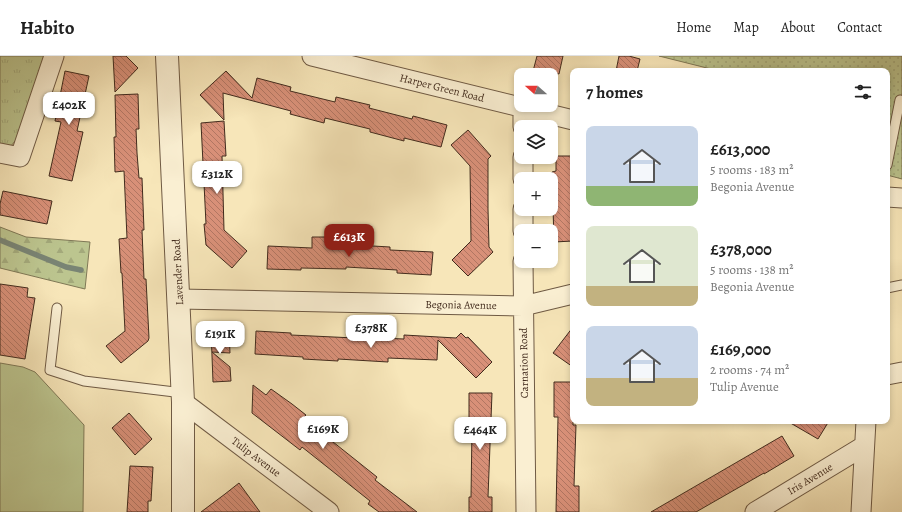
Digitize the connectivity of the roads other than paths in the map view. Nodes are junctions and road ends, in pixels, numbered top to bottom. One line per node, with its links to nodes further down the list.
1 (54, 56): 9 (street)
2 (167, 56): 16 (street, Lavender Road)
3 (312, 56): 5 (street, Harper Green Road)
4 (900, 100): 8 (lane)
5 (514, 105)
6 (542, 112): 7 (street, Harper Green Road)
7 (570, 119)
8 (890, 150)
9 (0, 153)
10 (890, 197): 11 (street)
11 (902, 198)
12 (523, 268): 17 (street, Carnation Road)
13 (902, 285): 14 (lane)
14 (890, 287)
15 (570, 295): 17 (street, Begonia Avenue)
16 (179, 299): 17 (street, Begonia Avenue); 21 (street, Lavender Road)
17 (523, 306): 26 (street, Carnation Road)
18 (57, 308): 21 (lane)
19 (902, 372): 20 (street)
20 (890, 374)
21 (183, 398): 24 (street, Lavender Road); 25 (street, Tulip Avenue)
22 (866, 424): 23 (street)
23 (864, 446): 27 (street, Iris Avenue); 28 (street)
24 (183, 512)
25 (329, 512)
26 (526, 512)
27 (755, 512)
28 (861, 512)

